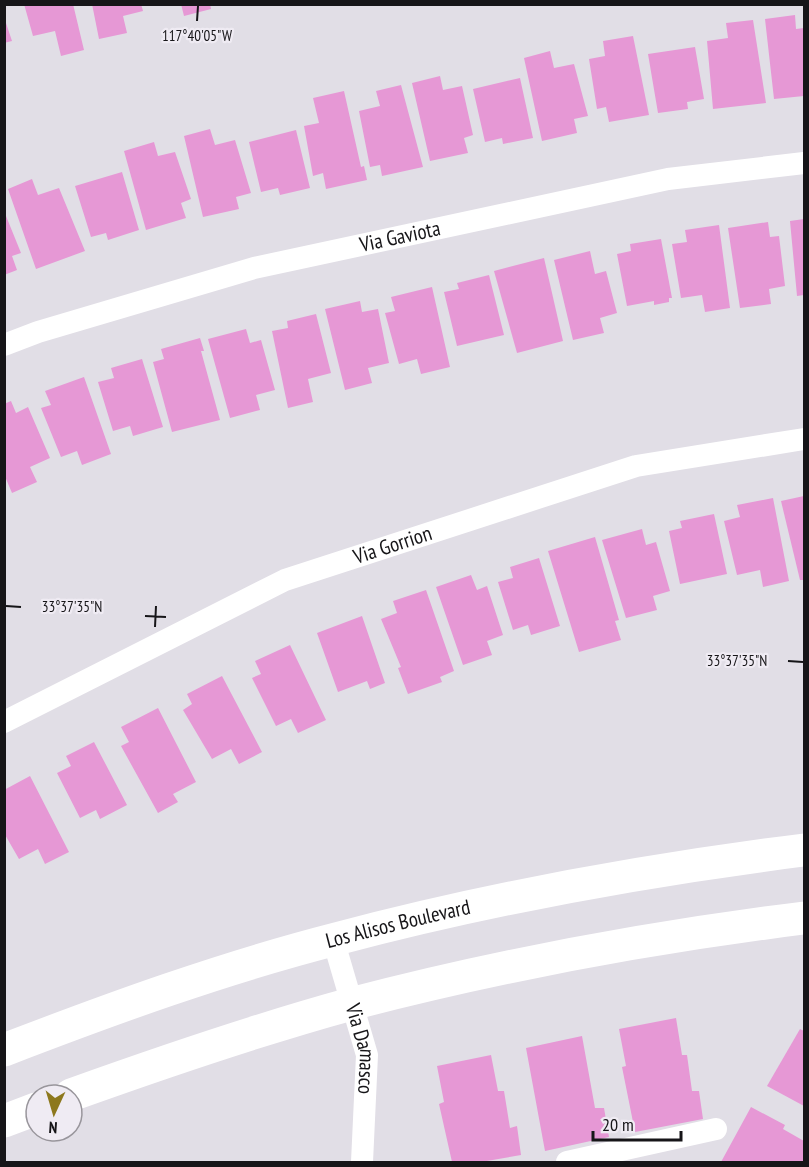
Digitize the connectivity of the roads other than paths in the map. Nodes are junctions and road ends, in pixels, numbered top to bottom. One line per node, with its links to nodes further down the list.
1 (804, 163): 2 (street, Via Gaviota)
2 (4, 345)
3 (804, 439): 4 (street, Via Gorrion)
4 (4, 722)
5 (804, 850): 7 (main road, Los Alisos Boulevard)
6 (804, 918): 8 (main road)
7 (333, 939): 8 (street, Via Damasco); 9 (main road, Los Alisos Boulevard)
8 (352, 1004): 10 (main road); 14 (street, Via Damasco)
9 (4, 1050)
10 (84, 1090)
11 (24, 1114): 12 (main road)
12 (4, 1121)
13 (716, 1129): 15 (street)
14 (362, 1162)
15 (567, 1162)

